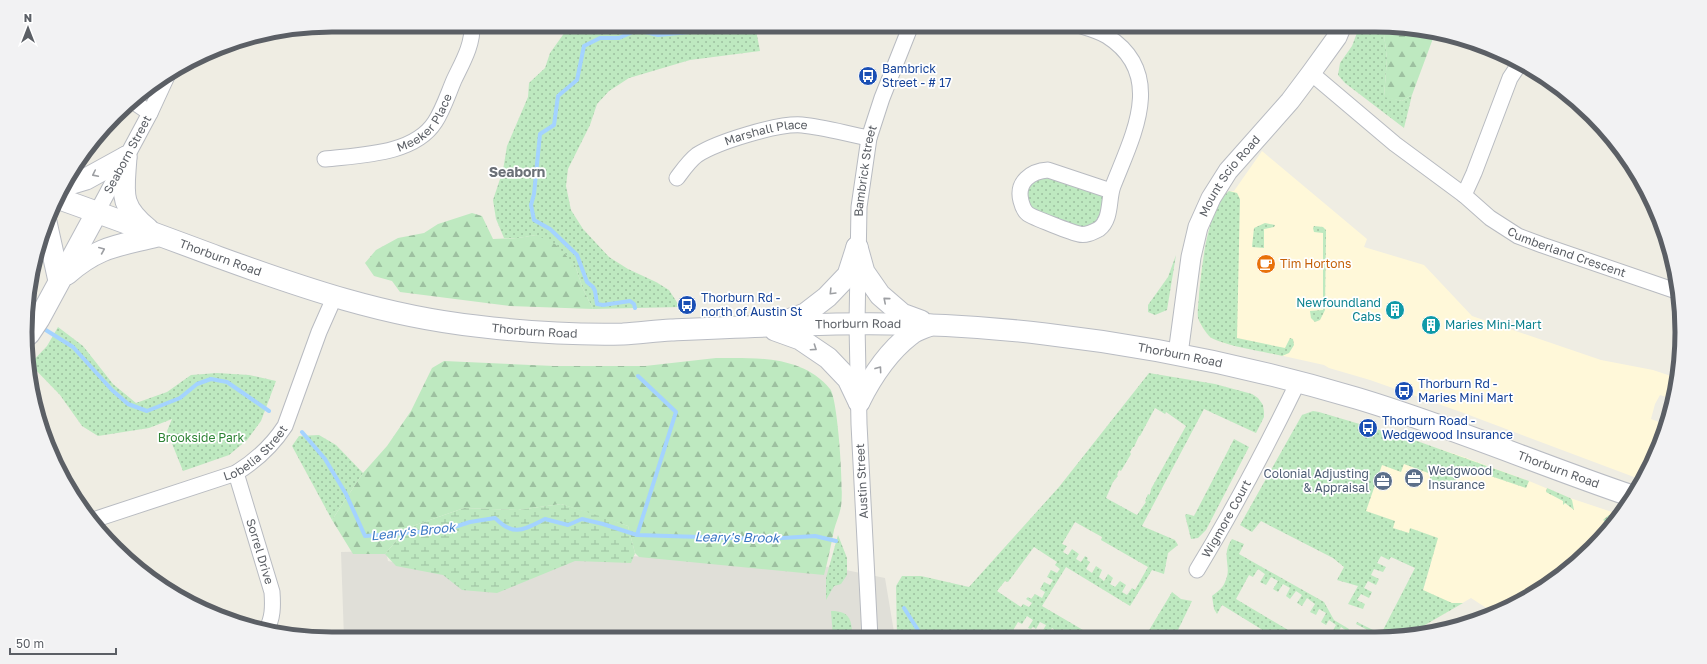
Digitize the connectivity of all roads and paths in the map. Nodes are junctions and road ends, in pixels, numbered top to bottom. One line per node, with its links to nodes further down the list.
1 (471, 32): 12 (street, Meeker Place)
2 (908, 32): 10 (street, Bambrick Street)
3 (1097, 32): 15 (street)
4 (1339, 32): 6 (street, Mount Scio Road)
5 (1517, 68): 16 (street)
6 (1311, 74): 16 (street, Cumberland Crescent); 29 (street, Mount Scio Road)
7 (163, 84): 9 (street, Seaborn Street)
8 (137, 104): 9 (street)
9 (150, 113): 11 (street, Seaborn Street)
10 (869, 138): 13 (street, Marshall Place); 21 (street, Bambrick Street)
11 (126, 157): 14 (main road, one-way to 14); 18 (street, Seaborn Street); 20 (main road)
12 (325, 159)
13 (677, 178)
14 (71, 184)
15 (1111, 191): 15 (street)
16 (1464, 195): 23 (street, Cumberland Crescent)
17 (63, 200): 18 (main road, Thorburn Road)
18 (97, 212): 20 (main road, Thorburn Road); 22 (main road)
19 (49, 234): 22 (main road)
20 (157, 236): 22 (main road, one-way to 20); 24 (main road, Thorburn Road)
21 (857, 247): 25 (street, Bambrick Street); 26 (main road, one-way to 21); 27 (main road, one-way to 27)
22 (59, 281): 28 (main road)
23 (1671, 289)
24 (334, 298): 27 (main road, Thorburn Road); 32 (street, Lobelia Street)
25 (857, 324): 26 (main road, Thorburn Road); 27 (main road, Thorburn Road); 31 (street, Austin Street)
26 (931, 325): 29 (main road, Thorburn Road); 31 (main road, one-way to 26)
27 (765, 327): 31 (main road, one-way to 31)
28 (32, 329)
29 (1178, 354): 30 (main road, Thorburn Road)
30 (1298, 382): 33 (main road, Thorburn Road); 35 (street, Wigmore Court)
31 (859, 402): 37 (street, Austin Street)
32 (236, 473): 34 (street, Lobelia Street); 36 (street, Sorrel Drive)
33 (1627, 494)
34 (97, 519)
35 (1197, 570)
36 (269, 625)
37 (870, 632)

